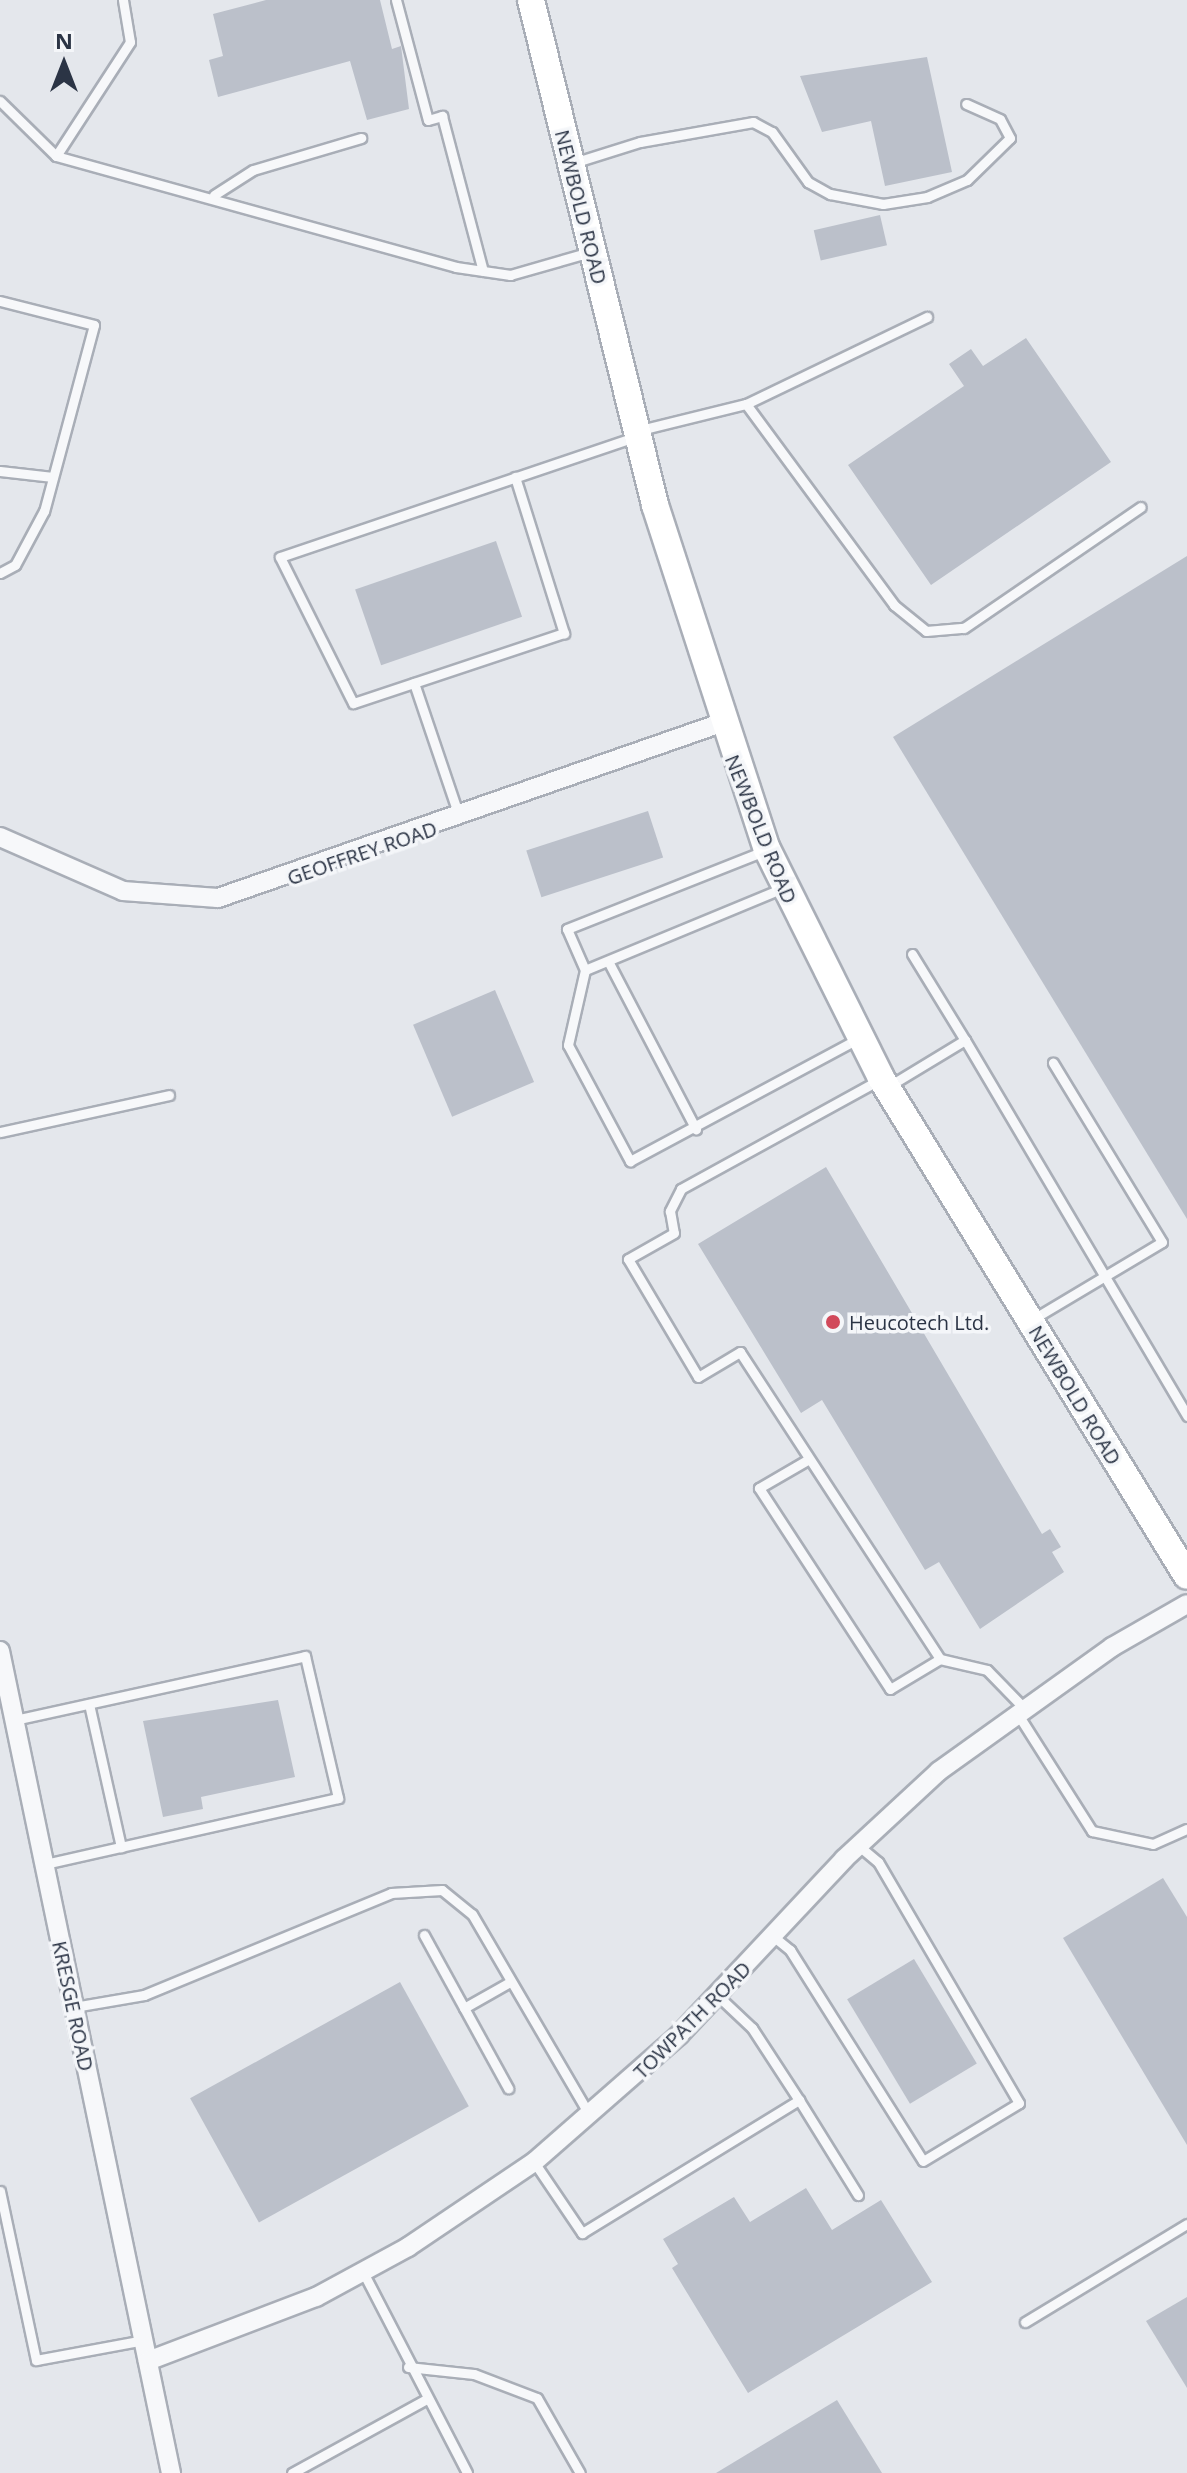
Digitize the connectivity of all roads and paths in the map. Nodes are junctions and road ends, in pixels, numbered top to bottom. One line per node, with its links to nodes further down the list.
1 (123, 0): 7 (lane)
2 (396, 0): 11 (lane)
3 (531, 0): 8 (main road, NEWBOLD ROAD)
4 (0, 101): 7 (lane)
5 (966, 104): 8 (lane)
6 (361, 138): 9 (lane)
7 (56, 156): 9 (lane)
8 (570, 164): 10 (main road, NEWBOLD ROAD)
9 (214, 195): 11 (lane)
10 (590, 252): 11 (lane); 15 (main road, NEWBOLD ROAD)
11 (483, 271)
12 (0, 301): 17 (lane)
13 (927, 317): 14 (lane)
14 (746, 404): 15 (lane); 19 (lane)
15 (637, 434): 18 (lane); 22 (main road, NEWBOLD ROAD)
16 (0, 471): 17 (lane)
17 (53, 477): 20 (lane)
18 (515, 477): 21 (lane); 21 (lane)
19 (1141, 507)
20 (0, 573)
21 (414, 683): 23 (lane)
22 (721, 723): 23 (street, GEOFFREY ROAD); 25 (main road, NEWBOLD ROAD)
23 (460, 819): 24 (street, GEOFFREY ROAD)
24 (0, 837)
25 (767, 849): 26 (main road, NEWBOLD ROAD); 29 (lane)
26 (783, 888): 28 (lane); 30 (main road, NEWBOLD ROAD)
27 (912, 954): 31 (lane)
28 (608, 961): 29 (lane); 35 (lane)
29 (585, 970): 35 (lane)
30 (859, 1038): 33 (main road, NEWBOLD ROAD); 35 (lane)
31 (965, 1040): 33 (lane); 37 (lane)
32 (1053, 1063): 37 (lane)
33 (884, 1083): 38 (main road, NEWBOLD ROAD); 40 (lane)
34 (169, 1095): 36 (lane)
35 (696, 1129)
36 (0, 1132)
37 (1107, 1276): 38 (lane); 39 (lane)
38 (1030, 1321): 41 (main road, NEWBOLD ROAD)
39 (1187, 1416)
40 (809, 1459): 44 (lane); 44 (lane)
41 (1187, 1576)
42 (1187, 1604): 46 (street, TOWPATH ROAD)
43 (0, 1651): 47 (street, KRESGE ROAD)
44 (940, 1659): 46 (lane)
45 (89, 1704): 47 (lane); 50 (lane); 50 (lane)
46 (1020, 1710): 48 (lane); 49 (street, TOWPATH ROAD)
47 (15, 1720): 51 (street, KRESGE ROAD)
48 (1187, 1829)
49 (858, 1845): 53 (street, TOWPATH ROAD); 53 (lane)
50 (121, 1847): 51 (lane)
51 (44, 1864): 56 (street, KRESGE ROAD)
52 (424, 1935): 57 (lane)
53 (774, 1937): 55 (street, TOWPATH ROAD)
54 (510, 1982): 56 (lane); 57 (lane); 60 (lane)
55 (718, 1996): 59 (lane); 60 (street, TOWPATH ROAD)
56 (74, 2007): 67 (street, KRESGE ROAD)
57 (464, 2008): 58 (lane)
58 (508, 2088)
59 (799, 2100): 61 (lane); 63 (lane)
60 (591, 2116): 61 (street, TOWPATH ROAD)
61 (534, 2162): 65 (street, TOWPATH ROAD)
62 (0, 2191): 67 (lane)
63 (858, 2195)
64 (1187, 2224): 66 (lane)
65 (363, 2272): 68 (street, TOWPATH ROAD); 69 (lane)
66 (1025, 2322)
67 (144, 2340): 68 (street, KRESGE ROAD)
68 (148, 2361): 71 (street, KRESGE ROAD)
69 (408, 2367): 70 (lane); 74 (lane)
70 (425, 2400): 72 (lane); 73 (lane)
71 (171, 2473)
72 (292, 2473)
73 (467, 2473)
74 (580, 2473)

